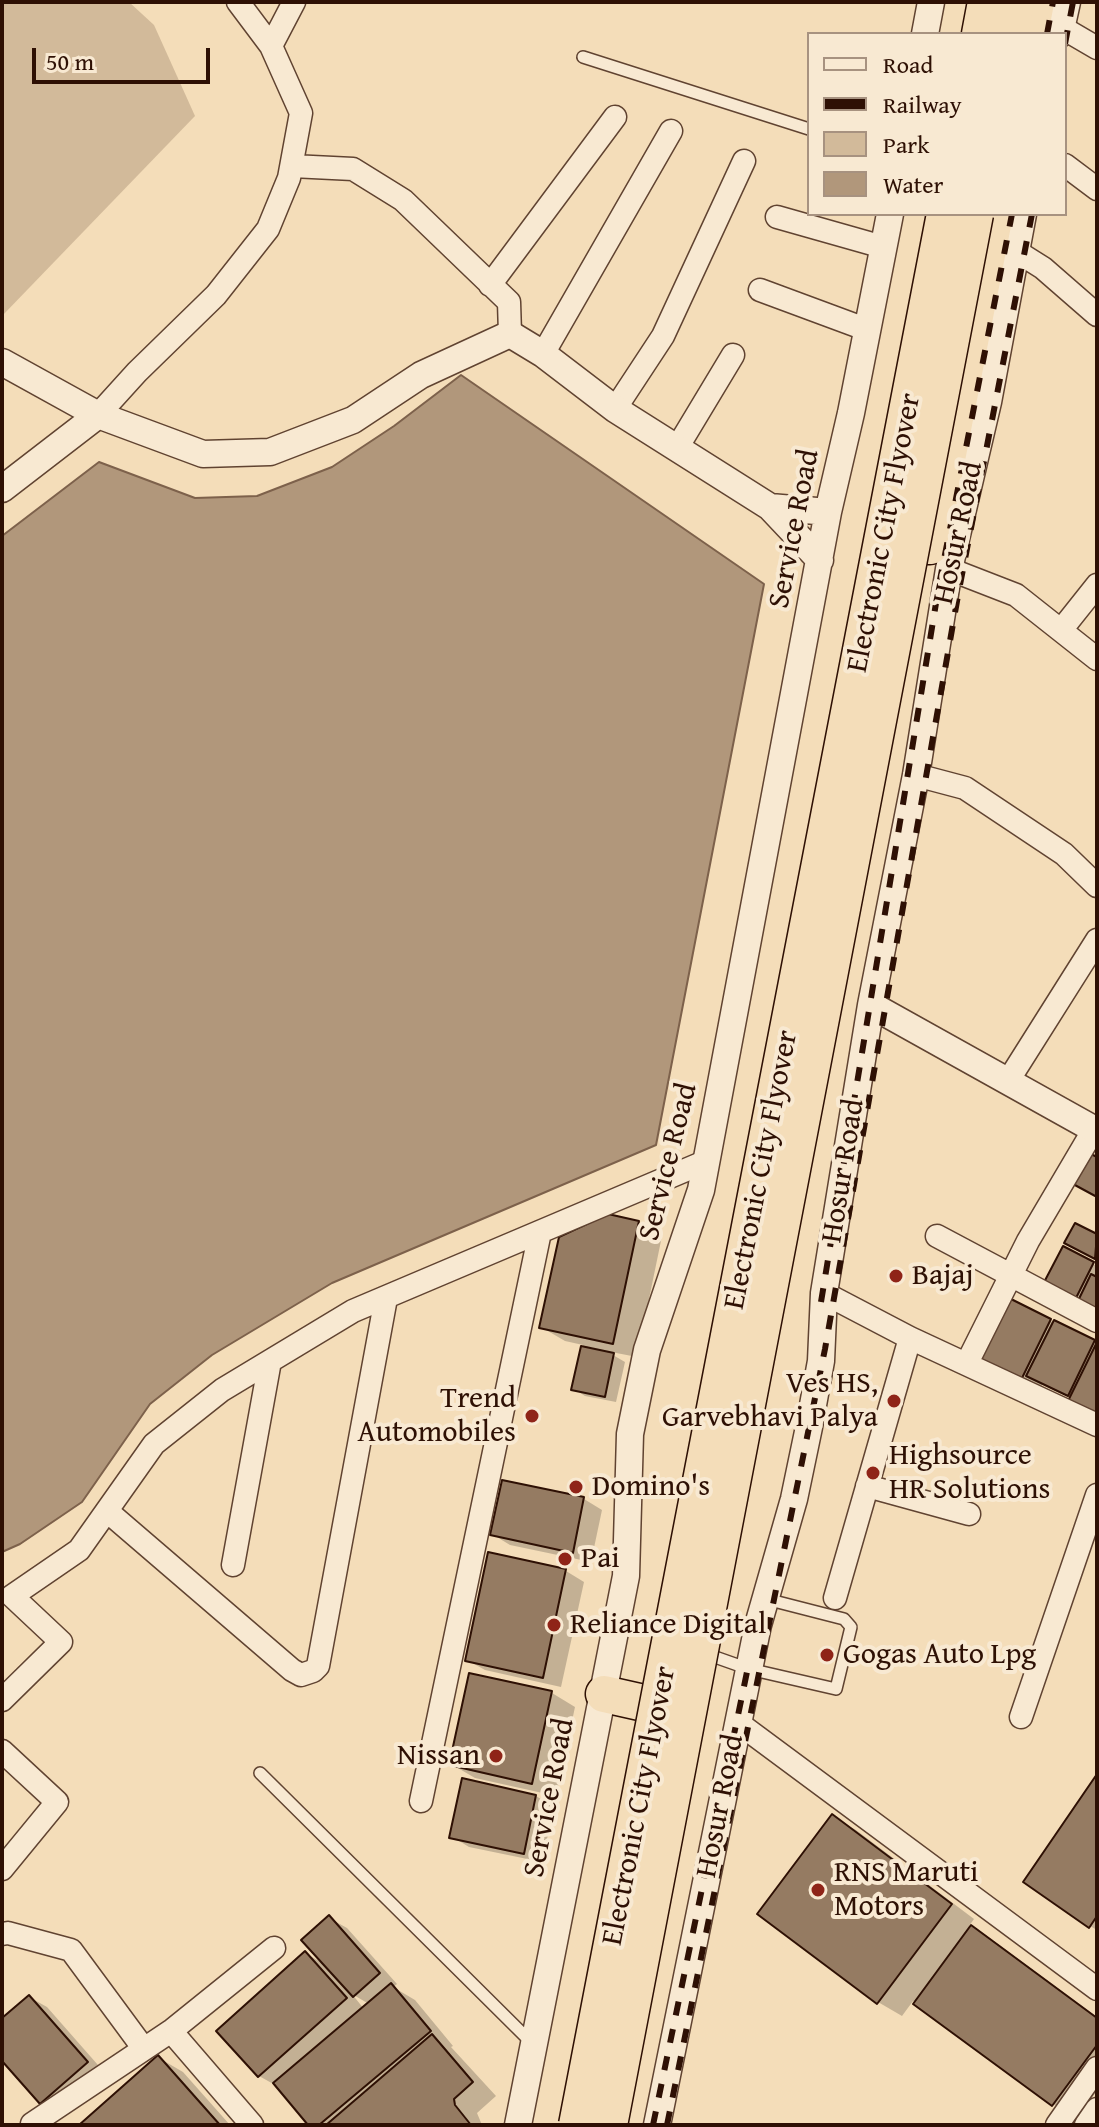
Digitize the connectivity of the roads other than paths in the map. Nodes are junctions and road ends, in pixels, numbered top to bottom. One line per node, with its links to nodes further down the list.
1 (238, 2): 12 (street)
2 (294, 2): 12 (street)
3 (931, 2): 8 (street)
4 (971, 2): 9 (highway)
5 (987, 2): 10 (highway)
6 (1015, 2): 11 (highway)
7 (1051, 20): 13 (street)
8 (925, 32)
9 (964, 32)
10 (981, 32)
11 (1009, 32)
12 (271, 46): 19 (street)
13 (1097, 48)
14 (583, 57): 16 (lane)
15 (615, 117): 31 (street)
16 (807, 128)
17 (671, 131): 36 (street)
18 (744, 161): 39 (street)
19 (292, 166): 31 (street); 40 (street)
20 (1067, 166): 21 (street)
21 (1097, 189)
22 (890, 216): 29 (street, Service Road)
23 (929, 216): 46 (highway)
24 (946, 216): 98 (highway, Electronic City Flyover, bridge)
25 (974, 216): 99 (highway, Electronic City Flyover, bridge)
26 (995, 216): 47 (highway, Hosur Road)
27 (1023, 216): 30 (street, Hosur Road)
28 (777, 217): 29 (street)
29 (883, 247): 34 (street, Service Road)
30 (1016, 251): 33 (street); 47 (street, Hosur Road)
31 (490, 285): 35 (street)
32 (760, 290): 34 (street)
33 (1097, 315)
34 (868, 330): 44 (street, Service Road)
35 (510, 334): 36 (street); 40 (street)
36 (543, 354): 39 (street)
37 (733, 355): 41 (street)
38 (2, 362): 40 (street)
39 (615, 409): 41 (street)
40 (98, 415): 42 (street)
41 (677, 448): 43 (street)
42 (2, 489)
43 (770, 507): 44 (street); 45 (street)
44 (828, 512): 45 (street, Service Road)
45 (820, 560): 57 (street, Service Road)
46 (860, 568): 47 (highway); 79 (highway)
47 (936, 575): 49 (street); 51 (street, Hosur Road); 75 (highway, Hosur Road)
48 (1097, 585): 49 (street)
49 (1062, 629): 50 (street)
50 (1097, 659)
51 (916, 775): 52 (street); 54 (street, Hosur Road)
52 (1097, 886)
53 (1097, 940): 55 (street)
54 (871, 1005): 55 (street); 61 (street, Hosur Road)
55 (1008, 1081): 56 (street)
56 (1096, 1130): 60 (street)
57 (707, 1161): 58 (street); 77 (street, Service Road)
58 (540, 1232): 62 (street); 84 (street)
59 (937, 1236): 60 (street)
60 (1011, 1275): 63 (street); 66 (street)
61 (824, 1293): 64 (street); 74 (street, Hosur Road)
62 (386, 1298): 65 (street); 70 (street)
63 (1097, 1321)
64 (910, 1338): 66 (street); 68 (street)
65 (270, 1361): 70 (street); 72 (street)
66 (967, 1363): 67 (street)
67 (1097, 1425)
68 (867, 1486): 71 (street); 73 (street)
69 (1097, 1495): 80 (street)
70 (107, 1511): 78 (street)
71 (969, 1514)
72 (233, 1565)
73 (835, 1598)
74 (766, 1599): 76 (street, Hosur Road); 76 (lane)
75 (715, 1657): 76 (lane); 100 (highway, Hosur Road)
76 (749, 1669): 81 (street, Hosur Road)
77 (604, 1694): 79 (highway); 90 (street, Service Road)
78 (2, 1700)
79 (644, 1703): 97 (highway)
80 (1021, 1717)
81 (737, 1722): 88 (street); 101 (street, Hosur Road)
82 (2, 1751): 85 (street)
83 (260, 1773): 90 (lane)
84 (421, 1801)
85 (2, 1869)
86 (2, 1934): 91 (street)
87 (274, 1948): 89 (street)
88 (1097, 1989)
89 (171, 2031): 91 (street); 95 (street)
90 (533, 2044): 96 (street, Service Road)
91 (144, 2049): 94 (street)
92 (1097, 2068): 102 (street)
93 (1097, 2109): 103 (street)
94 (32, 2124)
95 (252, 2125)
96 (518, 2125)
97 (562, 2125)
98 (578, 2125)
99 (608, 2125)
100 (626, 2125)
101 (657, 2125)
102 (1057, 2125)
103 (1086, 2125)

